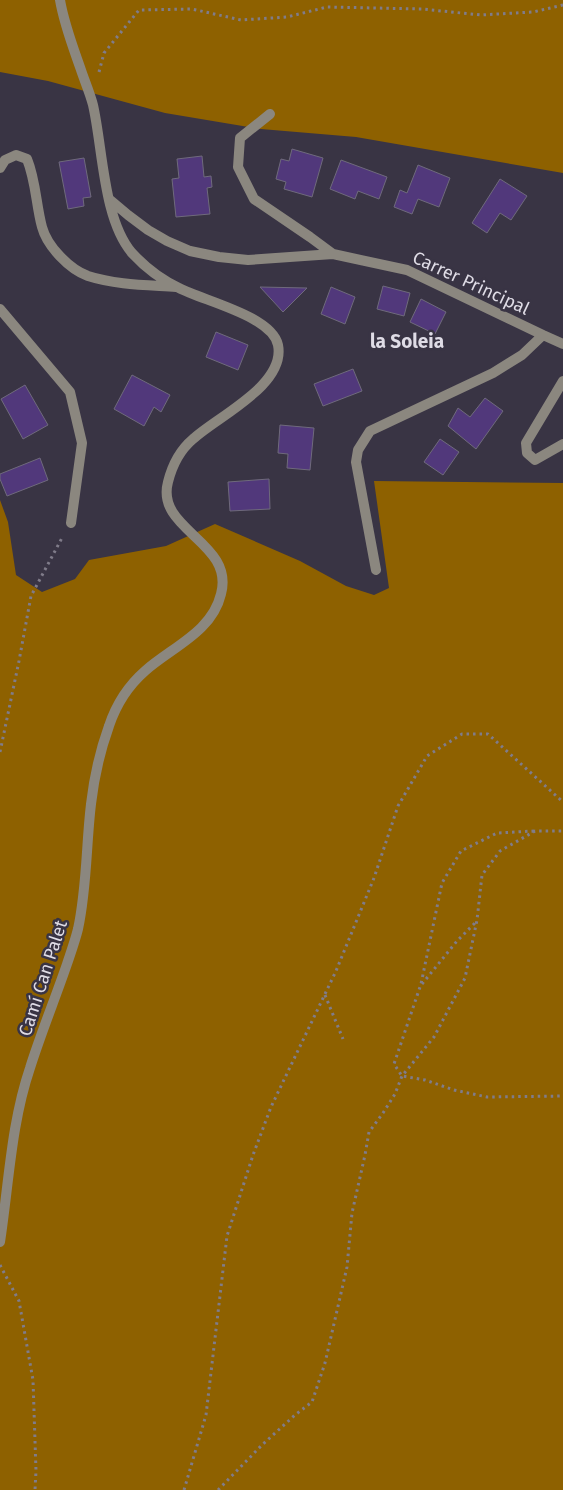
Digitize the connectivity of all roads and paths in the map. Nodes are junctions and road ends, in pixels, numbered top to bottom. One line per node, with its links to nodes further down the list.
1 (60, 0): 3 (street)
2 (563, 5): 3 (path)
3 (92, 102): 6 (street)
4 (270, 114): 7 (street)
5 (0, 168): 8 (street)
6 (109, 199): 7 (street, Carrer Principal); 8 (street)
7 (333, 254): 10 (street, Carrer Principal)
8 (177, 288): 26 (street, Camí Can Palet)
9 (0, 309): 14 (street)
10 (543, 335): 11 (street, Carrer Principal); 15 (street)
11 (563, 344)
12 (563, 381): 13 (street)
13 (563, 444)
14 (71, 523): 16 (path)
15 (376, 570)
16 (0, 752)
17 (563, 802): 22 (path)
18 (563, 830): 19 (path)
19 (534, 832): 20 (path); 21 (path)
20 (477, 920): 21 (path); 24 (path)
21 (421, 984): 24 (path)
22 (324, 994): 23 (path); 29 (path)
23 (343, 1039)
24 (402, 1076): 25 (path); 30 (path)
25 (563, 1096)
26 (0, 1242)
27 (0, 1265): 28 (path)
28 (35, 1490)
29 (184, 1490)
30 (218, 1490)

